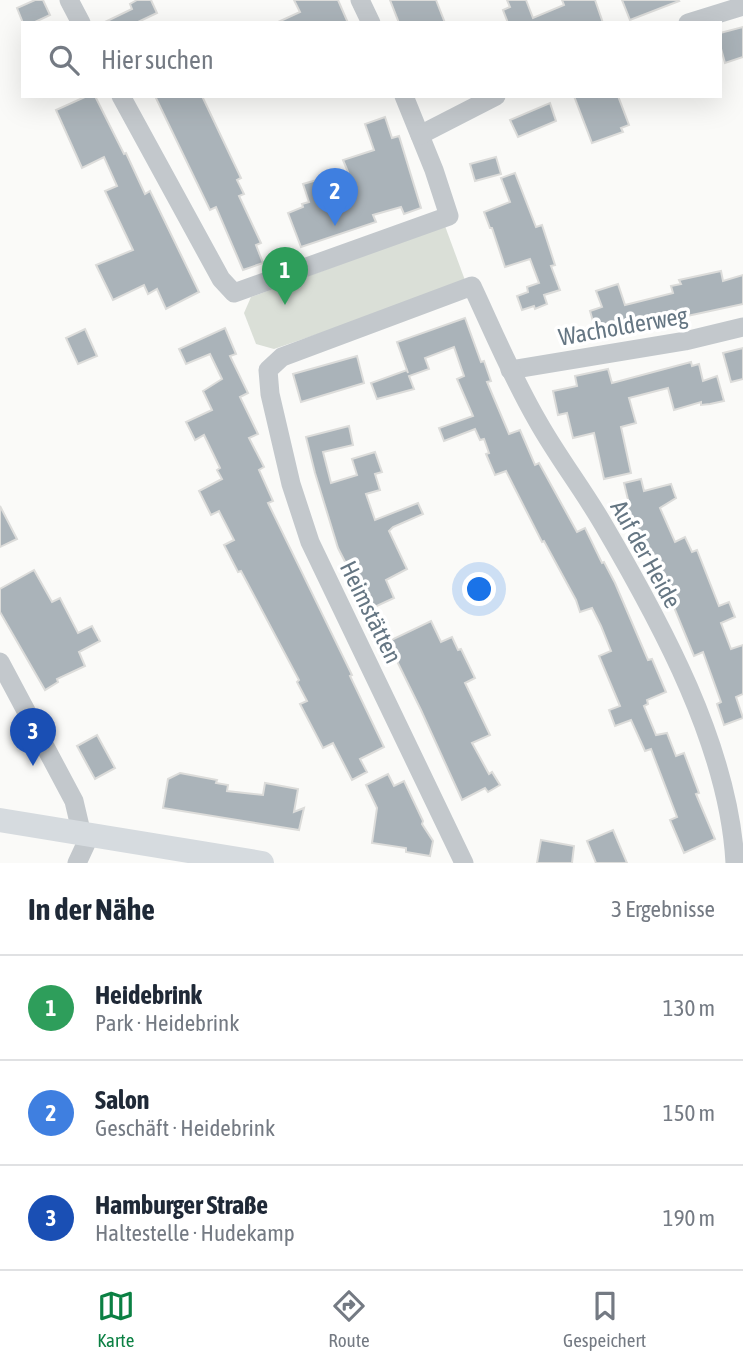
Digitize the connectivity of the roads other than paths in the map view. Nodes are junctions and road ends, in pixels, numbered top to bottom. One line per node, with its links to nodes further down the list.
1 (69, 0): 4 (street)
2 (360, 0): 5 (street)
3 (743, 6): 6 (street)
4 (80, 21)
5 (370, 21)
6 (694, 21)
7 (122, 98): 10 (street)
8 (405, 98): 10 (street)
9 (492, 98): 10 (street)
10 (420, 135)
11 (472, 286): 13 (street, Auf der Heide); 19 (street, Heimstätten)
12 (743, 327): 13 (street, Wacholderweg)
13 (510, 370): 20 (street, Auf der Heide)
14 (0, 662): 16 (street)
15 (0, 820): 16 (main road)
16 (86, 835): 17 (street); 18 (main road)
17 (77, 863)
18 (262, 863)
19 (464, 863)
20 (735, 863)

